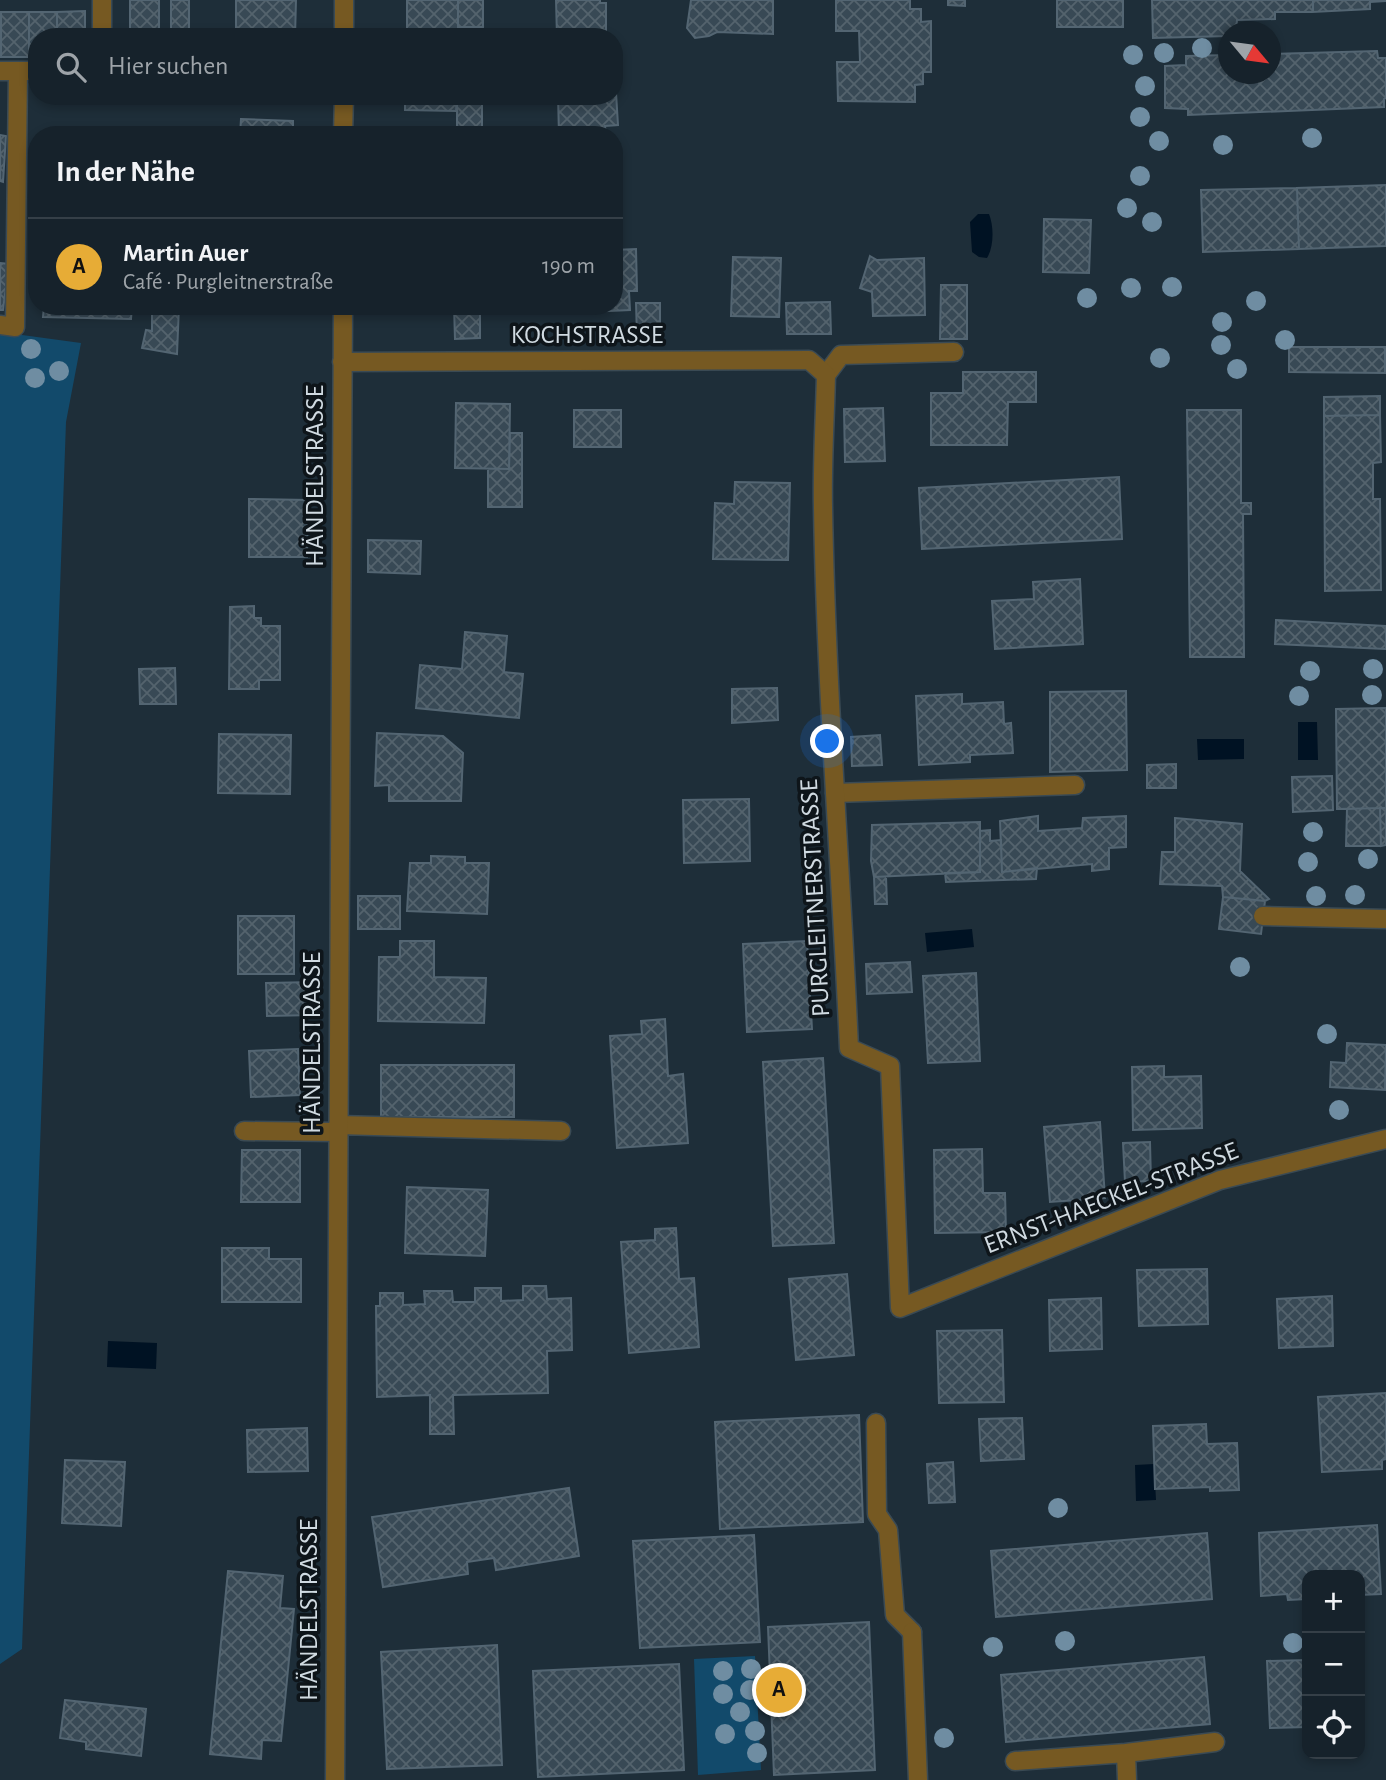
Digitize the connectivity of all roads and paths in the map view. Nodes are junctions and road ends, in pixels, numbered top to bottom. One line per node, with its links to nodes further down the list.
1 (102, 0): 3 (street)
2 (344, 0): 4 (street)
3 (102, 28)
4 (344, 28)
5 (9, 71): 6 (street); 9 (street)
6 (28, 71)
7 (344, 105): 8 (street)
8 (343, 126)
9 (8, 193): 11 (street)
10 (343, 315): 13 (street, HÄNDELSTRASSE)
11 (0, 325)
12 (954, 352): 14 (street)
13 (342, 362): 14 (street, KOCHSTRASSE); 19 (street, HÄNDELSTRASSE)
14 (826, 375): 16 (street, PURGLEITNERSTRASSE)
15 (1075, 785): 16 (street)
16 (835, 793): 23 (street, PURGLEITNERSTRASSE)
17 (1263, 916): 18 (street)
18 (1386, 919)
19 (338, 1128): 20 (street); 21 (street); 28 (street, HÄNDELSTRASSE)
20 (244, 1131)
21 (561, 1131)
22 (1386, 1139): 23 (street, ERNST-HAECKEL-STRASSE)
23 (900, 1308)
24 (876, 1423): 29 (street)
25 (1215, 1742): 26 (street)
26 (1126, 1753): 27 (street); 30 (street)
27 (1015, 1761)
28 (334, 1780)
29 (918, 1780)
30 (1127, 1780)

